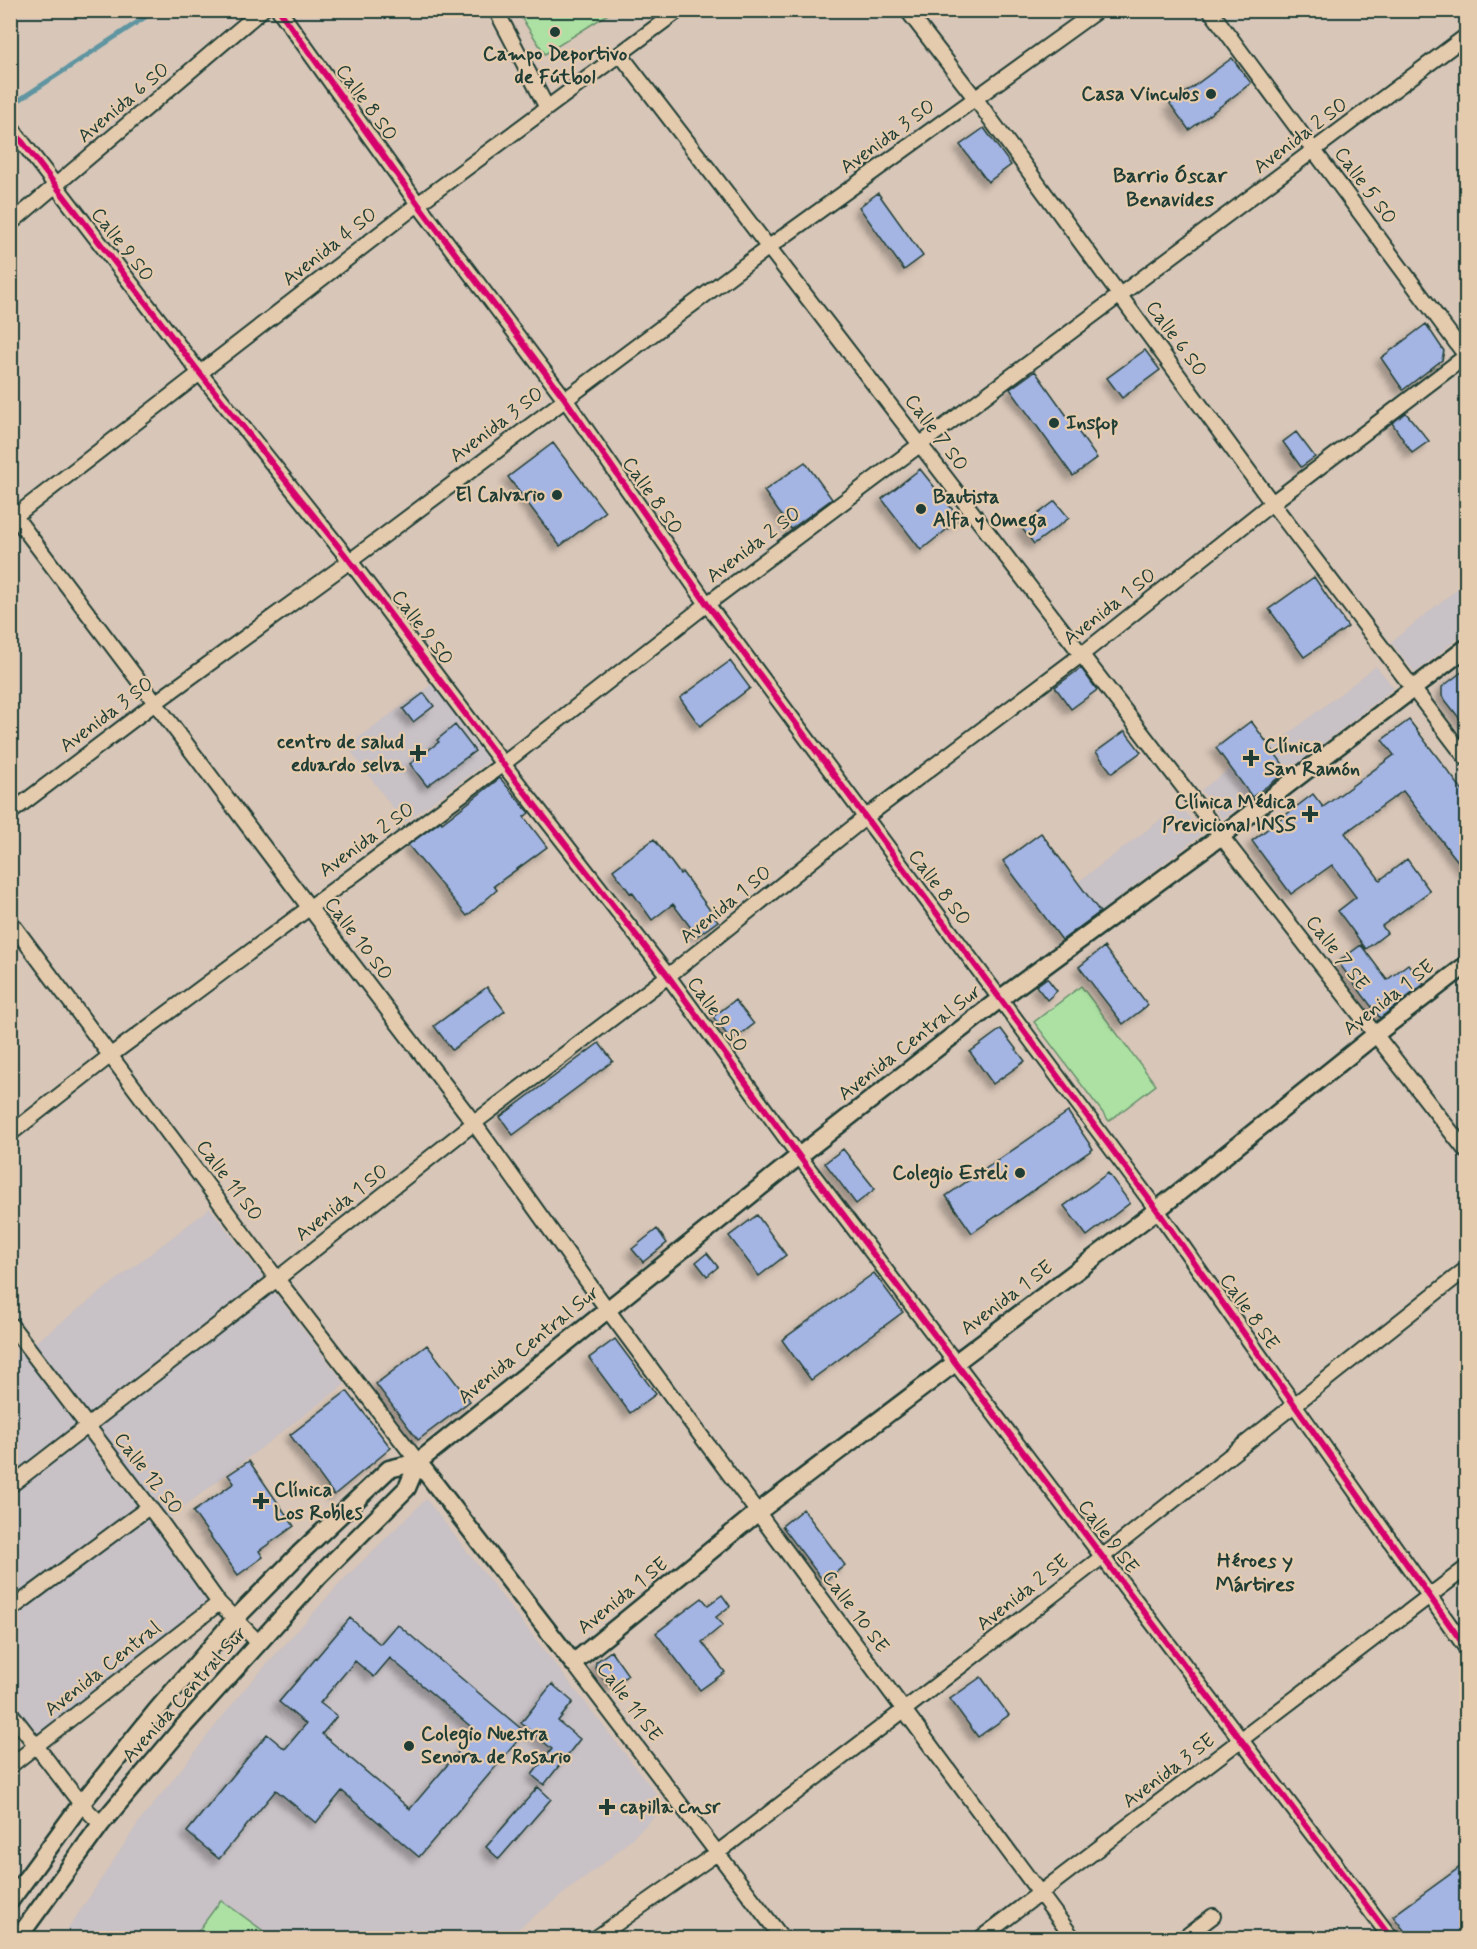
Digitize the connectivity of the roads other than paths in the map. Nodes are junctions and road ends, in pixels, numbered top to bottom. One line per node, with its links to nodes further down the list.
1 (262, 10): 14 (street, Avenida 6 SO)
2 (279, 10): 15 (street, Calle 8 SO)
3 (496, 10): 11 (street)
4 (907, 10): 10 (street, Calle 6 SO)
5 (1098, 10): 10 (street, Avenida 3 SO)
6 (1210, 10): 13 (street, Calle 5 SO)
7 (675, 12): 9 (street, Avenida 4 SO)
8 (1467, 36): 13 (street, Avenida 2 SO)
9 (620, 54): 11 (street, Avenida 4 SO); 17 (street, Calle 7 SO)
10 (975, 98): 17 (street, Avenida 3 SO); 18 (street, Calle 6 SO)
11 (547, 108): 15 (street, Avenida 4 SO)
12 (12, 128): 14 (street, Calle 9 SO)
13 (1315, 150): 18 (street, Avenida 2 SO); 19 (street, Calle 5 SO)
14 (55, 186): 16 (street, Avenida 6 SO); 20 (street, Calle 9 SO)
15 (418, 204): 20 (street, Avenida 4 SO); 21 (street, Calle 8 SO)
16 (10, 224)
17 (769, 247): 21 (street, Avenida 3 SO); 22 (street, Calle 7 SO)
18 (1120, 295): 22 (street, Avenida 2 SO); 23 (street, Calle 6 SO)
19 (1467, 356): 23 (street, Avenida 1 SO)
20 (199, 372): 24 (street, Avenida 4 SO); 25 (street, Calle 9 SO)
21 (565, 399): 25 (street, Avenida 3 SO); 26 (street, Calle 8 SO)
22 (921, 446): 26 (street, Avenida 2 SO); 28 (street, Calle 7 SO)
23 (1272, 503): 28 (street, Avenida 1 SO); 29 (street, Calle 6 SO)
24 (12, 515): 30 (street, Calle 10 SO)
25 (350, 561): 30 (street, Avenida 3 SO); 32 (street, Calle 9 SO)
26 (707, 604): 32 (street, Avenida 2 SO); 34 (street, Calle 8 SO)
27 (1467, 648): 29 (street, Avenida Central Sur)
28 (1081, 655): 34 (street, Avenida 1 SO); 35 (street, Calle 7 SO)
29 (1415, 689): 31 (street, Calle 6 SO); 35 (street, Avenida Central Sur)
30 (155, 703): 33 (street, Avenida 3 SO); 36 (street, Calle 10 SO)
31 (1467, 758)
32 (503, 764): 36 (street, Avenida 2 SO); 39 (street, Calle 9 SO)
33 (10, 813)
34 (866, 817): 39 (street, Avenida 1 SO); 40 (street, Calle 8 SO)
35 (1221, 836): 40 (street, Avenida Central Sur); 41 (street, Calle 7 SE)
36 (309, 907): 42 (street, Avenida 2 SO); 43 (street, Calle 10 SO)
37 (10, 921): 42 (street, Calle 11 SO)
38 (1467, 965): 41 (street, Avenida 1 SE)
39 (668, 976): 43 (street, Avenida 1 SO); 46 (street, Calle 9 SO)
40 (1001, 999): 46 (street, Avenida Central Sur); 47 (street, Calle 8 SE)
41 (1376, 1034): 45 (street, Calle 7 SE); 47 (street, Avenida 1 SE)
42 (111, 1055): 44 (street, Avenida 2 SO); 49 (street, Calle 11 SO)
43 (474, 1123): 49 (street, Avenida 1 SO); 50 (street, Calle 10 SO)
44 (10, 1134)
45 (1467, 1151)
46 (799, 1156): 50 (street, Avenida Central Sur); 52 (street, Calle 9 SE)
47 (1157, 1210): 52 (street, Avenida 1 SE); 53 (street, Calle 8 SE)
48 (1467, 1269): 53 (street, Avenida 2 SE)
49 (277, 1279): 54 (street, Avenida 1 SO); 55 (street, Calle 11 SO)
50 (607, 1308): 55 (street, Avenida Central Sur); 58 (street, Calle 10 SE)
51 (10, 1324): 54 (street, Calle 12 SO)
52 (956, 1363): 58 (street, Avenida 1 SE); 59 (street, Calle 9 SE)
53 (1294, 1404): 59 (street, Avenida 2 SE); 61 (street, Calle 8 SE)
54 (87, 1427): 56 (street, Avenida 1 SO); 57 (street, Calle 12 SO)
55 (418, 1462): 64 (street, Avenida Central Sur); 65 (street, Avenida Central Sur); 67 (street, Calle 11 SE)
56 (10, 1486)
57 (149, 1507): 62 (street, Calle 12 SO); 63 (street)
58 (758, 1512): 67 (street, Avenida 1 SE); 68 (street, Calle 10 SE)
59 (1102, 1557): 68 (street, Avenida 2 SE); 70 (street, Calle 9 SE)
60 (1467, 1568): 61 (street, Avenida 3 SE)
61 (1430, 1596): 66 (street, Calle 8 SE); 70 (street, Avenida 3 SE)
62 (219, 1603): 64 (street, Calle 12 SO); 71 (street, Avenida Central)
63 (10, 1610)
64 (235, 1619): 65 (street, Calle 12 SO); 73 (street, Avenida Central Sur)
65 (259, 1643): 74 (street, Avenida Central Sur)
66 (1467, 1648)
67 (573, 1663): 75 (street, Calle 11 SE)
68 (904, 1710): 75 (street, Avenida 2 SE); 76 (street, Calle 10 SE)
69 (10, 1712): 71 (street)
70 (1241, 1740): 76 (street, Avenida 3 SE); 79 (street, Calle 9 SE)
71 (36, 1745): 72 (street, Avenida Central); 73 (street)
72 (10, 1766)
73 (81, 1804): 74 (street); 77 (street, Avenida Central Sur)
74 (101, 1824): 80 (street, Avenida Central Sur)
75 (717, 1853): 81 (street, Avenida 2 SE); 82 (street, Calle 11 SE)
76 (1040, 1893): 83 (street, Avenida 3 SE); 84 (street, Calle 10 SE)
77 (10, 1901)
78 (1213, 1917): 85 (street)
79 (1386, 1937)
80 (18, 1938)
81 (596, 1938)
82 (783, 1938)
83 (981, 1938)
84 (1073, 1938)
85 (1184, 1938)

